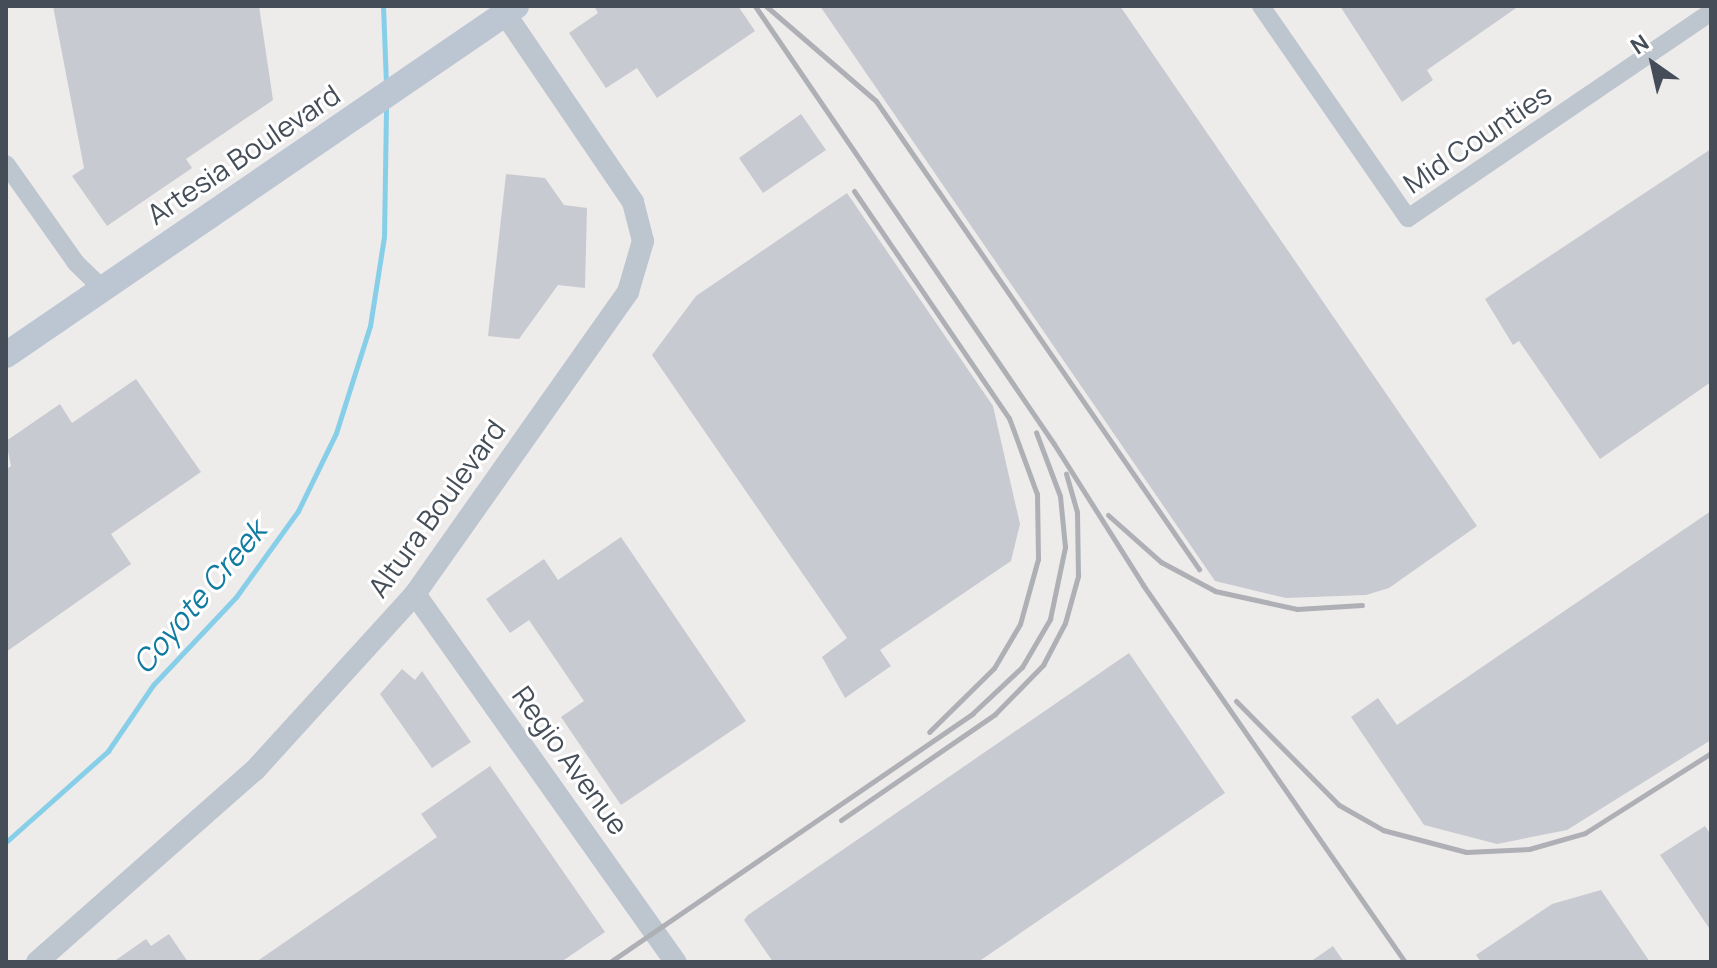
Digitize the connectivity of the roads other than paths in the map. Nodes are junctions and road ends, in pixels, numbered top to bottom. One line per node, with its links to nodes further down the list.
1 (1261, 6): 3 (street, Mid Counties)
2 (510, 10): 5 (main road, Artesia Boulevard); 7 (street, Altura Boulevard)
3 (1711, 12)
4 (6, 164): 5 (street)
5 (103, 289): 6 (main road, Artesia Boulevard)
6 (6, 355)
7 (415, 594): 8 (street, Altura Boulevard); 9 (street, Regio Avenue)
8 (37, 962)
9 (676, 962)

